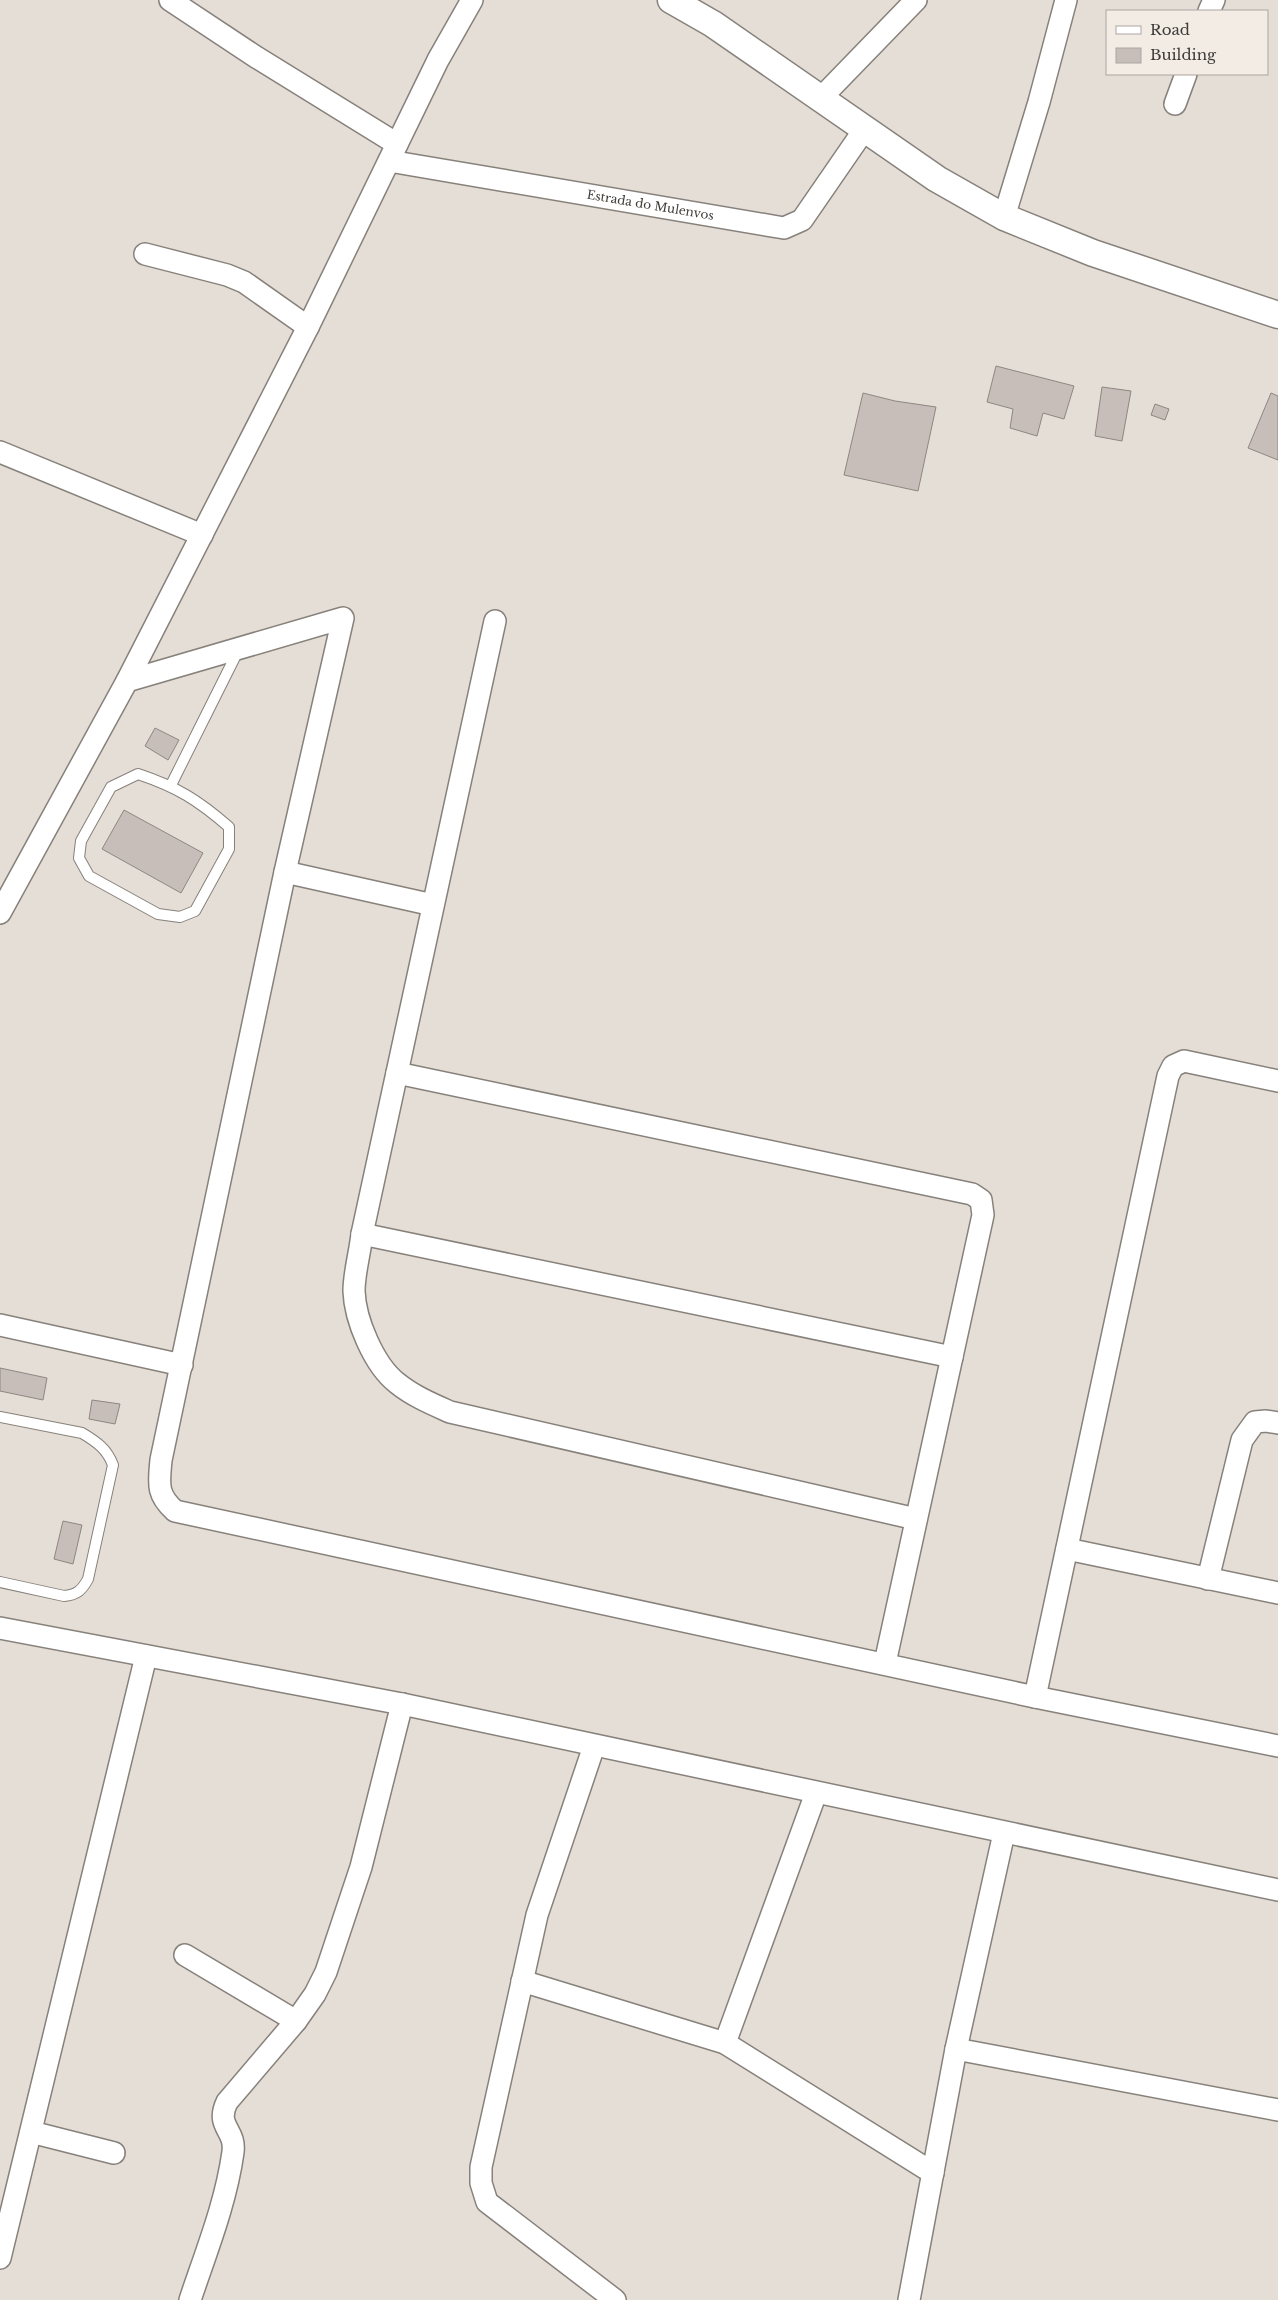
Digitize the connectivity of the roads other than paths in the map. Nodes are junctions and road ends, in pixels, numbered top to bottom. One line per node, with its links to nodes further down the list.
1 (170, 0): 10 (street)
2 (472, 0): 10 (street)
3 (671, 0): 7 (street)
4 (916, 0): 7 (street)
5 (1066, 0): 11 (street)
6 (1186, 75): 8 (street)
7 (819, 100): 9 (street)
8 (1175, 104)
9 (864, 130): 10 (street, Estrada do Mulenvos); 11 (street)
10 (393, 152): 14 (street)
11 (1004, 217): 13 (street)
12 (145, 254): 14 (street)
13 (1278, 314)
14 (308, 327): 16 (street)
15 (0, 452): 16 (street)
16 (202, 535): 19 (street)
17 (495, 621): 22 (street)
18 (239, 649): 19 (street); 20 (lane); 21 (street)
19 (128, 681): 23 (street)
20 (171, 785): 20 (lane)
21 (285, 872): 22 (street); 29 (street)
22 (433, 906): 24 (street)
23 (0, 913)
24 (397, 1072): 26 (street); 28 (street)
25 (1278, 1081): 33 (street)
26 (362, 1234): 28 (street); 32 (street)
27 (0, 1325): 29 (street)
28 (952, 1357): 32 (street)
29 (182, 1365): 39 (street)
30 (0, 1417): 35 (lane)
31 (1278, 1423): 34 (street)
32 (916, 1519): 39 (street)
33 (1066, 1549): 34 (street); 40 (street)
34 (1208, 1580): 36 (street)
35 (0, 1582)
36 (1278, 1594)
37 (0, 1628): 38 (street)
38 (146, 1656): 41 (street); 53 (street)
39 (885, 1663): 40 (street)
40 (1035, 1696): 43 (street)
41 (402, 1704): 42 (street); 49 (street)
42 (594, 1746): 44 (street); 48 (street)
43 (1278, 1746)
44 (816, 1793): 45 (street); 50 (street)
45 (1004, 1833): 46 (street); 51 (street)
46 (1278, 1890)
47 (186, 1955): 49 (street)
48 (522, 1981): 50 (street); 58 (street)
49 (296, 2021): 57 (street)
50 (725, 2043): 55 (street)
51 (956, 2049): 52 (street); 55 (street)
52 (1278, 2110)
53 (31, 2132): 54 (street); 56 (street)
54 (114, 2153)
55 (933, 2173): 59 (street)
56 (0, 2258)
57 (190, 2300)
58 (615, 2300)
59 (909, 2300)

